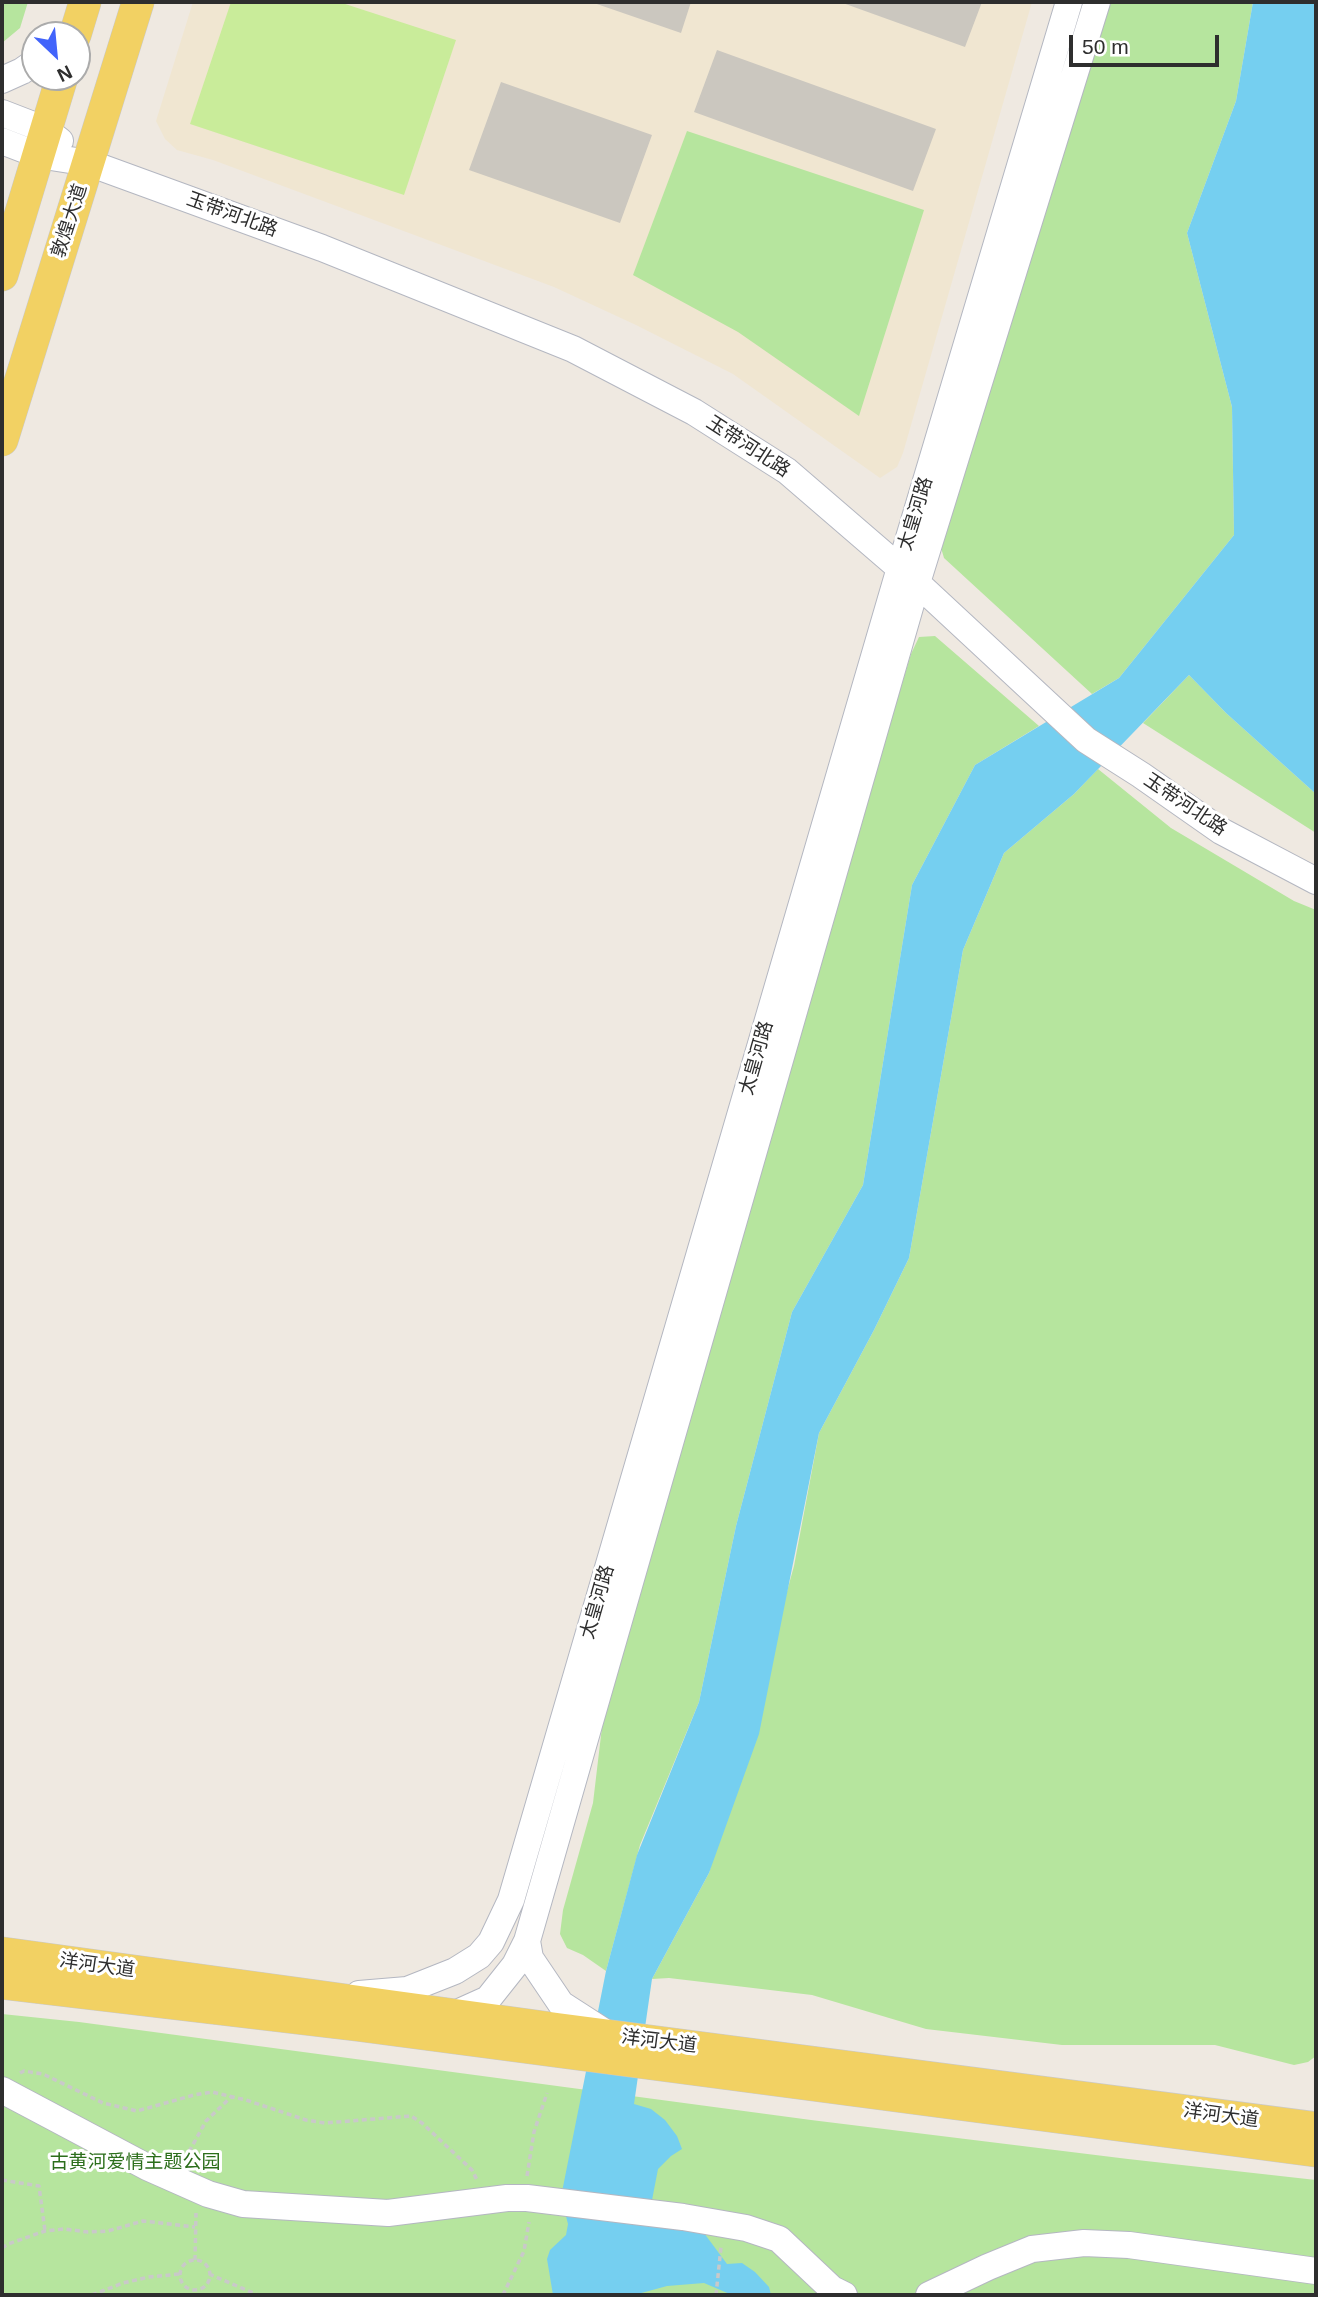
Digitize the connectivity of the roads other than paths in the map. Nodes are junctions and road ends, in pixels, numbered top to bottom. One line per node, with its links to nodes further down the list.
1 (138, 2): 10 (main road, 敦煌大道)
2 (1069, 2): 13 (street, 太皇河路)
3 (1097, 2): 13 (street, 太皇河路)
4 (21, 71): 5 (street)
5 (2, 80)
6 (58, 91): 9 (main road)
7 (2, 113): 9 (street)
8 (2, 141): 9 (street)
9 (42, 142): 10 (street, 玉带河北路); 11 (main road)
10 (89, 163): 12 (main road, 敦煌大道); 13 (street, 玉带河北路)
11 (3, 260)
12 (2, 440)
13 (909, 576): 14 (street, 玉带河北路); 15 (street, 太皇河路); 16 (street, 太皇河路)
14 (1316, 881)
15 (511, 1900): 19 (street, 太皇河路); 20 (street)
16 (527, 1941): 20 (street, 太皇河路); 21 (street)
17 (2, 1953): 19 (main road, 洋河大道)
18 (2, 1983): 20 (main road, 洋河大道)
19 (328, 1997): 20 (main road, 洋河大道)
20 (477, 2018): 21 (main road, 洋河大道); 24 (main road, 洋河大道)
21 (611, 2036): 23 (main road, 洋河大道)
22 (9, 2082): 26 (street)
23 (1316, 2128)
24 (1316, 2151)
25 (1316, 2271): 27 (street)
26 (844, 2295)
27 (929, 2295)

